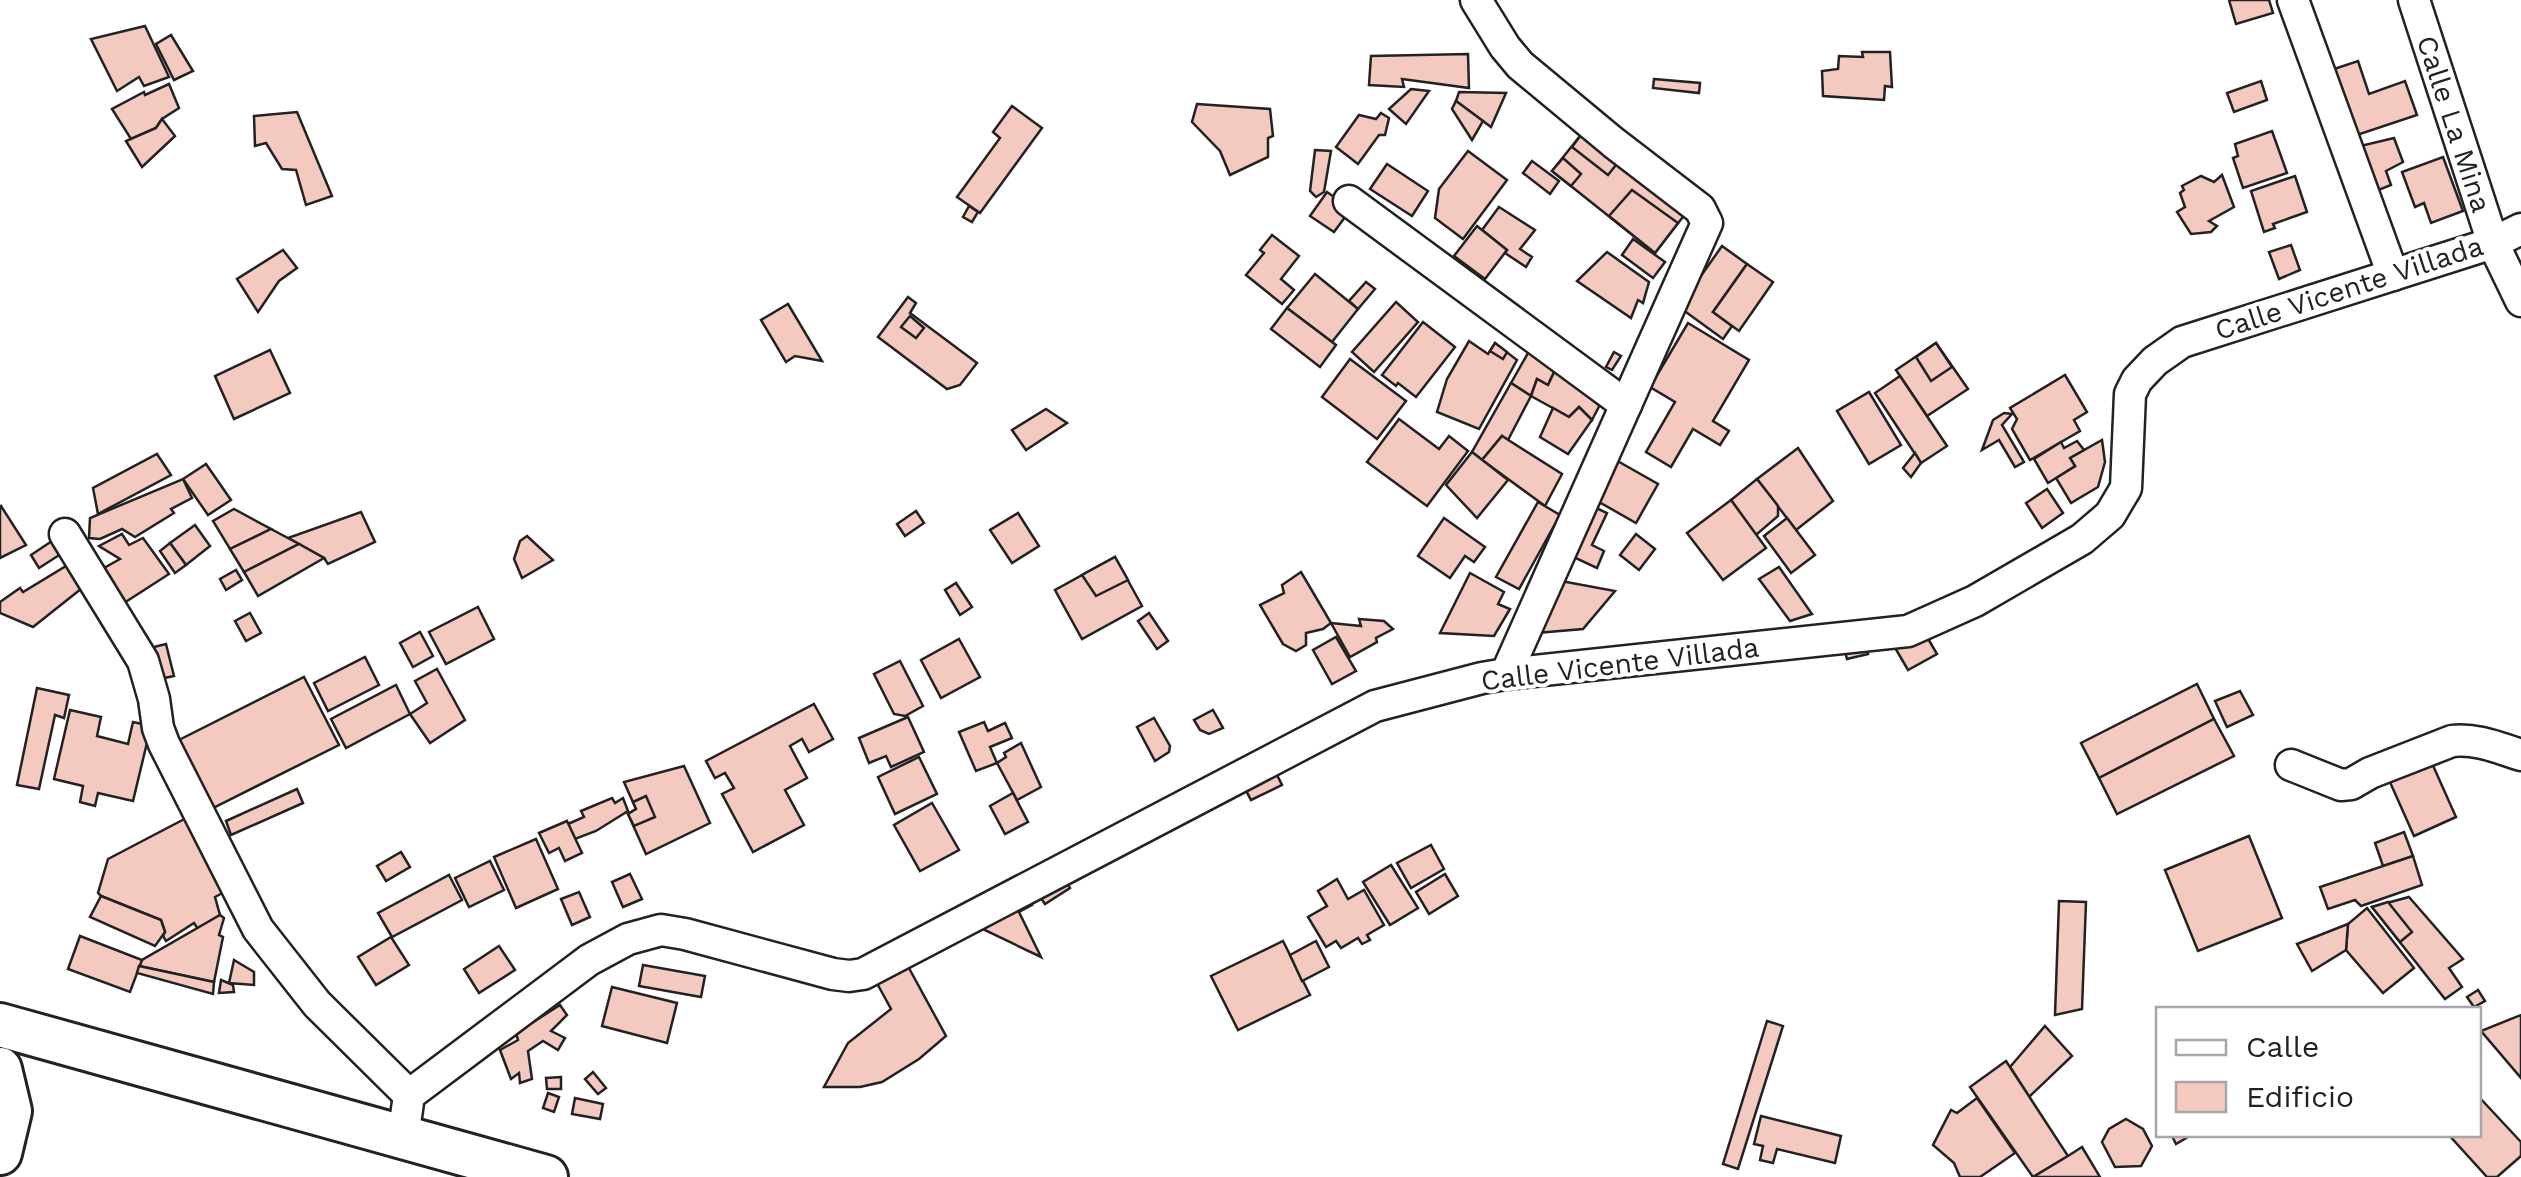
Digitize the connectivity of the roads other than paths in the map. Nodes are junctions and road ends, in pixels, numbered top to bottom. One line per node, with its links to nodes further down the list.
1 (1476, 0): 9 (street)
2 (2292, 0): 7 (street)
3 (2414, 0): 6 (street, Calle La Mina)
4 (1349, 201): 9 (street)
5 (2521, 229): 6 (street, Calle Vicente Villada)
6 (2493, 243): 7 (street, Calle Vicente Villada); 8 (street, Calle La Mina)
7 (2393, 275): 11 (street, Calle Vicente Villada)
8 (2521, 302)
9 (1626, 405): 11 (street)
10 (65, 534): 16 (street)
11 (1506, 674): 16 (street, Calle Vicente Villada)
12 (2521, 755): 13 (street)
13 (2291, 765)
14 (0, 1025): 17 (main road)
15 (0, 1068): 18 (main road)
16 (409, 1095): 17 (street)
17 (403, 1138): 19 (main road)
18 (0, 1152)
19 (546, 1177)

